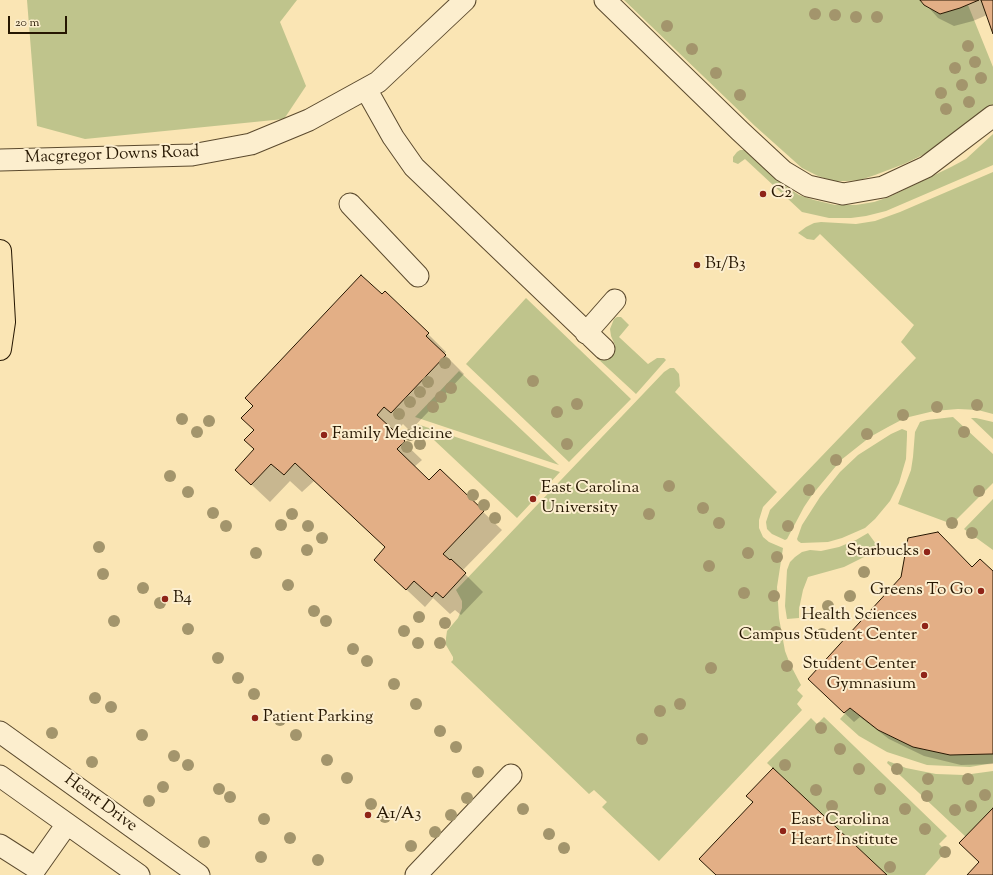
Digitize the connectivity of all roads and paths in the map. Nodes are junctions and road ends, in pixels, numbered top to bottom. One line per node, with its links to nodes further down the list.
1 (465, 0): 3 (street, Macgregor Downs Road)
2 (605, 0): 4 (street)
3 (366, 89): 5 (street, Macgregor Downs Road); 11 (street)
4 (993, 116)
5 (0, 160)
6 (350, 204): 8 (street)
7 (0, 251): 10 (main road)
8 (418, 276)
9 (615, 300): 11 (street)
10 (2, 314): 12 (main road)
11 (586, 333): 13 (street)
12 (0, 349)
13 (604, 349)
14 (0, 732): 21 (street, Heart Drive)
15 (511, 774): 22 (street)
16 (0, 776): 17 (street, Heart Drive)
17 (67, 824): 19 (street); 20 (street, Heart Drive)
18 (0, 845): 19 (street)
19 (34, 871)
20 (139, 875)
21 (199, 875)
22 (416, 875)

